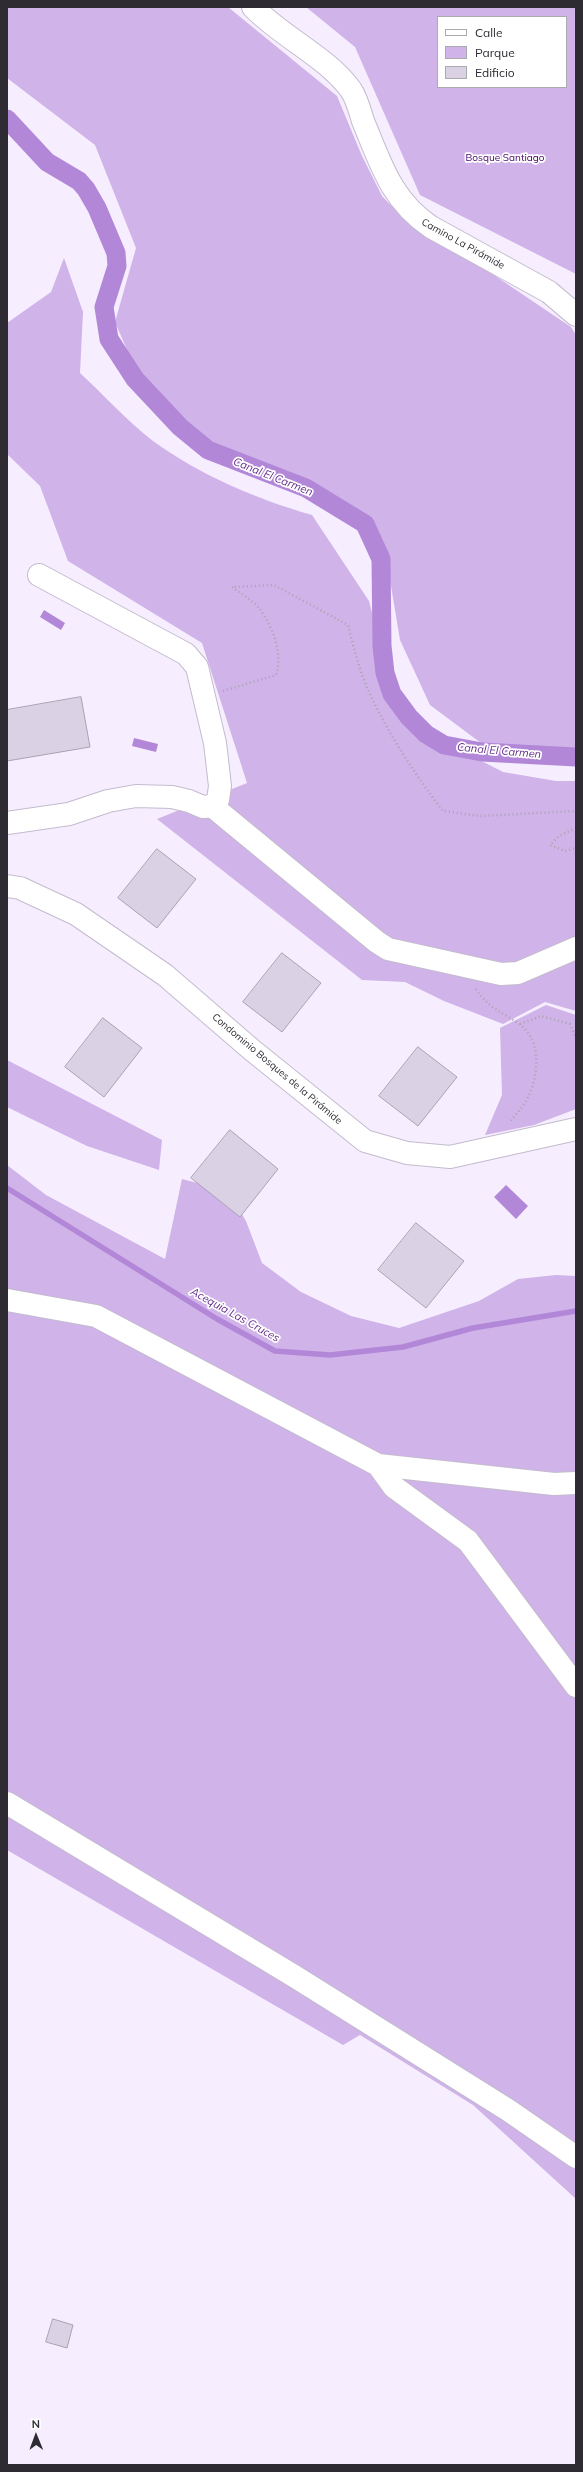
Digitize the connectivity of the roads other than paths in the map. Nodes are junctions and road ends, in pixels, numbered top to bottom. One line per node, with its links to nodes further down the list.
1 (253, 7): 2 (street, Camino La Pirámide)
2 (576, 315)
3 (39, 574): 4 (street)
4 (212, 806): 5 (street); 7 (street)
5 (7, 823)
6 (7, 886): 8 (street, Condominio Bosques de la Pirámide)
7 (576, 948)
8 (576, 1129)
9 (7, 1300): 10 (street)
10 (378, 1465): 11 (street); 12 (street)
11 (576, 1483)
12 (576, 1686)
13 (7, 1803): 14 (street)
14 (576, 2157)

